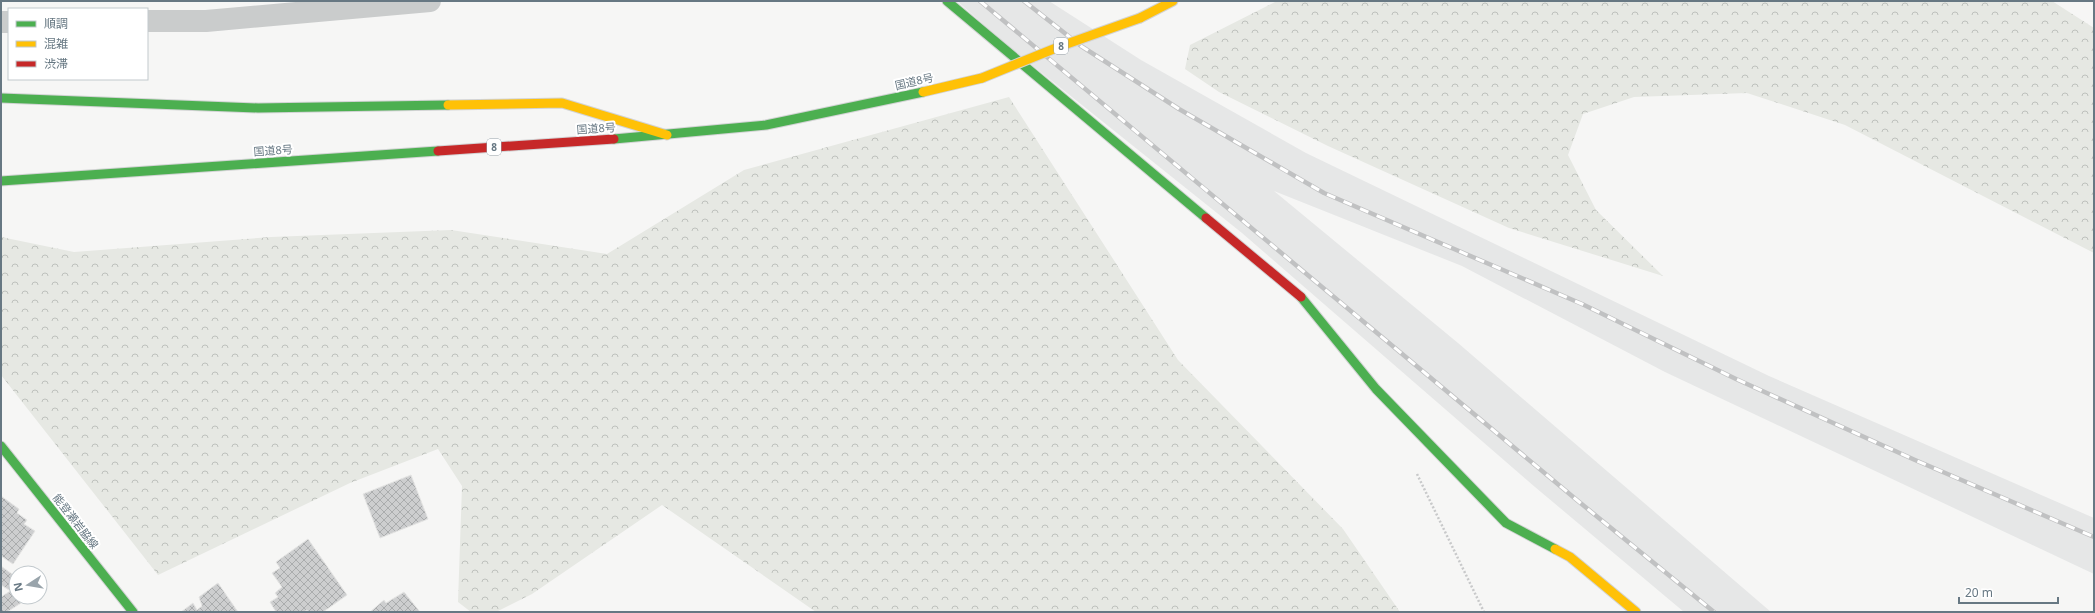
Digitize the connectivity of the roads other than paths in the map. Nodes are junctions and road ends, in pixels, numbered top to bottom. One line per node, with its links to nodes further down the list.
1 (430, 1): 4 (street)
2 (948, 1): 10 (main road)
3 (1173, 1): 6 (main road, 国道8号 / 8, bridge)
4 (148, 21)
5 (1, 98): 6 (main road)
6 (669, 135): 7 (main road, 国道8号 / 8)
7 (1, 181)
8 (1, 446): 9 (main road, 能登瀬岩脇線)
9 (133, 612)
10 (1636, 612)

